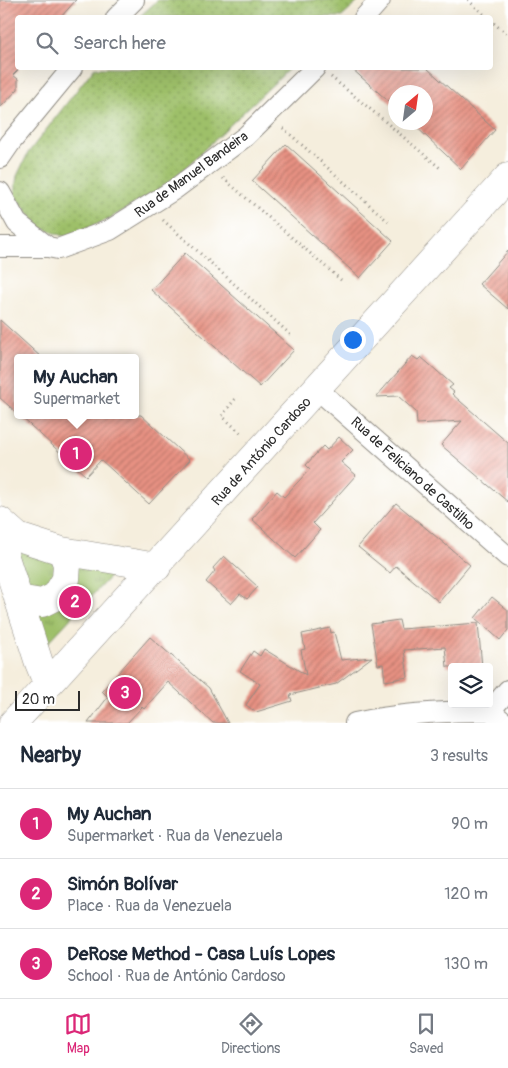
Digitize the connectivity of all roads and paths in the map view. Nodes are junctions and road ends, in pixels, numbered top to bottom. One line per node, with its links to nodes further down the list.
1 (134, 0): 4 (street)
2 (380, 0): 5 (street)
3 (468, 0): 6 (path)
4 (119, 15)
5 (367, 15)
6 (485, 15)
7 (493, 22): 8 (path)
8 (508, 35)
9 (70, 70): 12 (street)
10 (321, 71): 11 (street, Rua de Manuel Bandeira); 14 (path)
11 (268, 114): 13 (street, Rua de Manuel Bandeira); 18 (path)
12 (0, 158)
13 (208, 164): 17 (street, Rua de Manuel Bandeira); 21 (path)
14 (440, 168)
15 (506, 184): 23 (street, Rua de António Cardoso)
16 (0, 192): 20 (street)
17 (147, 206): 20 (street, Rua de Manuel Bandeira); 22 (path)
18 (391, 224)
19 (0, 247): 20 (street, Rua de Manuel Bandeira)
20 (48, 247)
21 (341, 280)
22 (292, 336)
23 (317, 389): 25 (street, Rua de António Cardoso); 29 (street, Rua de Feliciano de Castilho)
24 (235, 399): 25 (path)
25 (261, 451): 30 (street, Rua de António Cardoso)
26 (0, 521): 28 (street)
27 (0, 550): 31 (street)
28 (62, 551): 30 (street); 31 (street)
29 (508, 557)
30 (157, 567): 32 (street, Rua de António Cardoso)
31 (18, 599): 32 (street)
32 (48, 685): 35 (street, Rua de António Cardoso)
33 (508, 690): 34 (street)
34 (497, 717): 36 (street)
35 (14, 723)
36 (355, 723)

